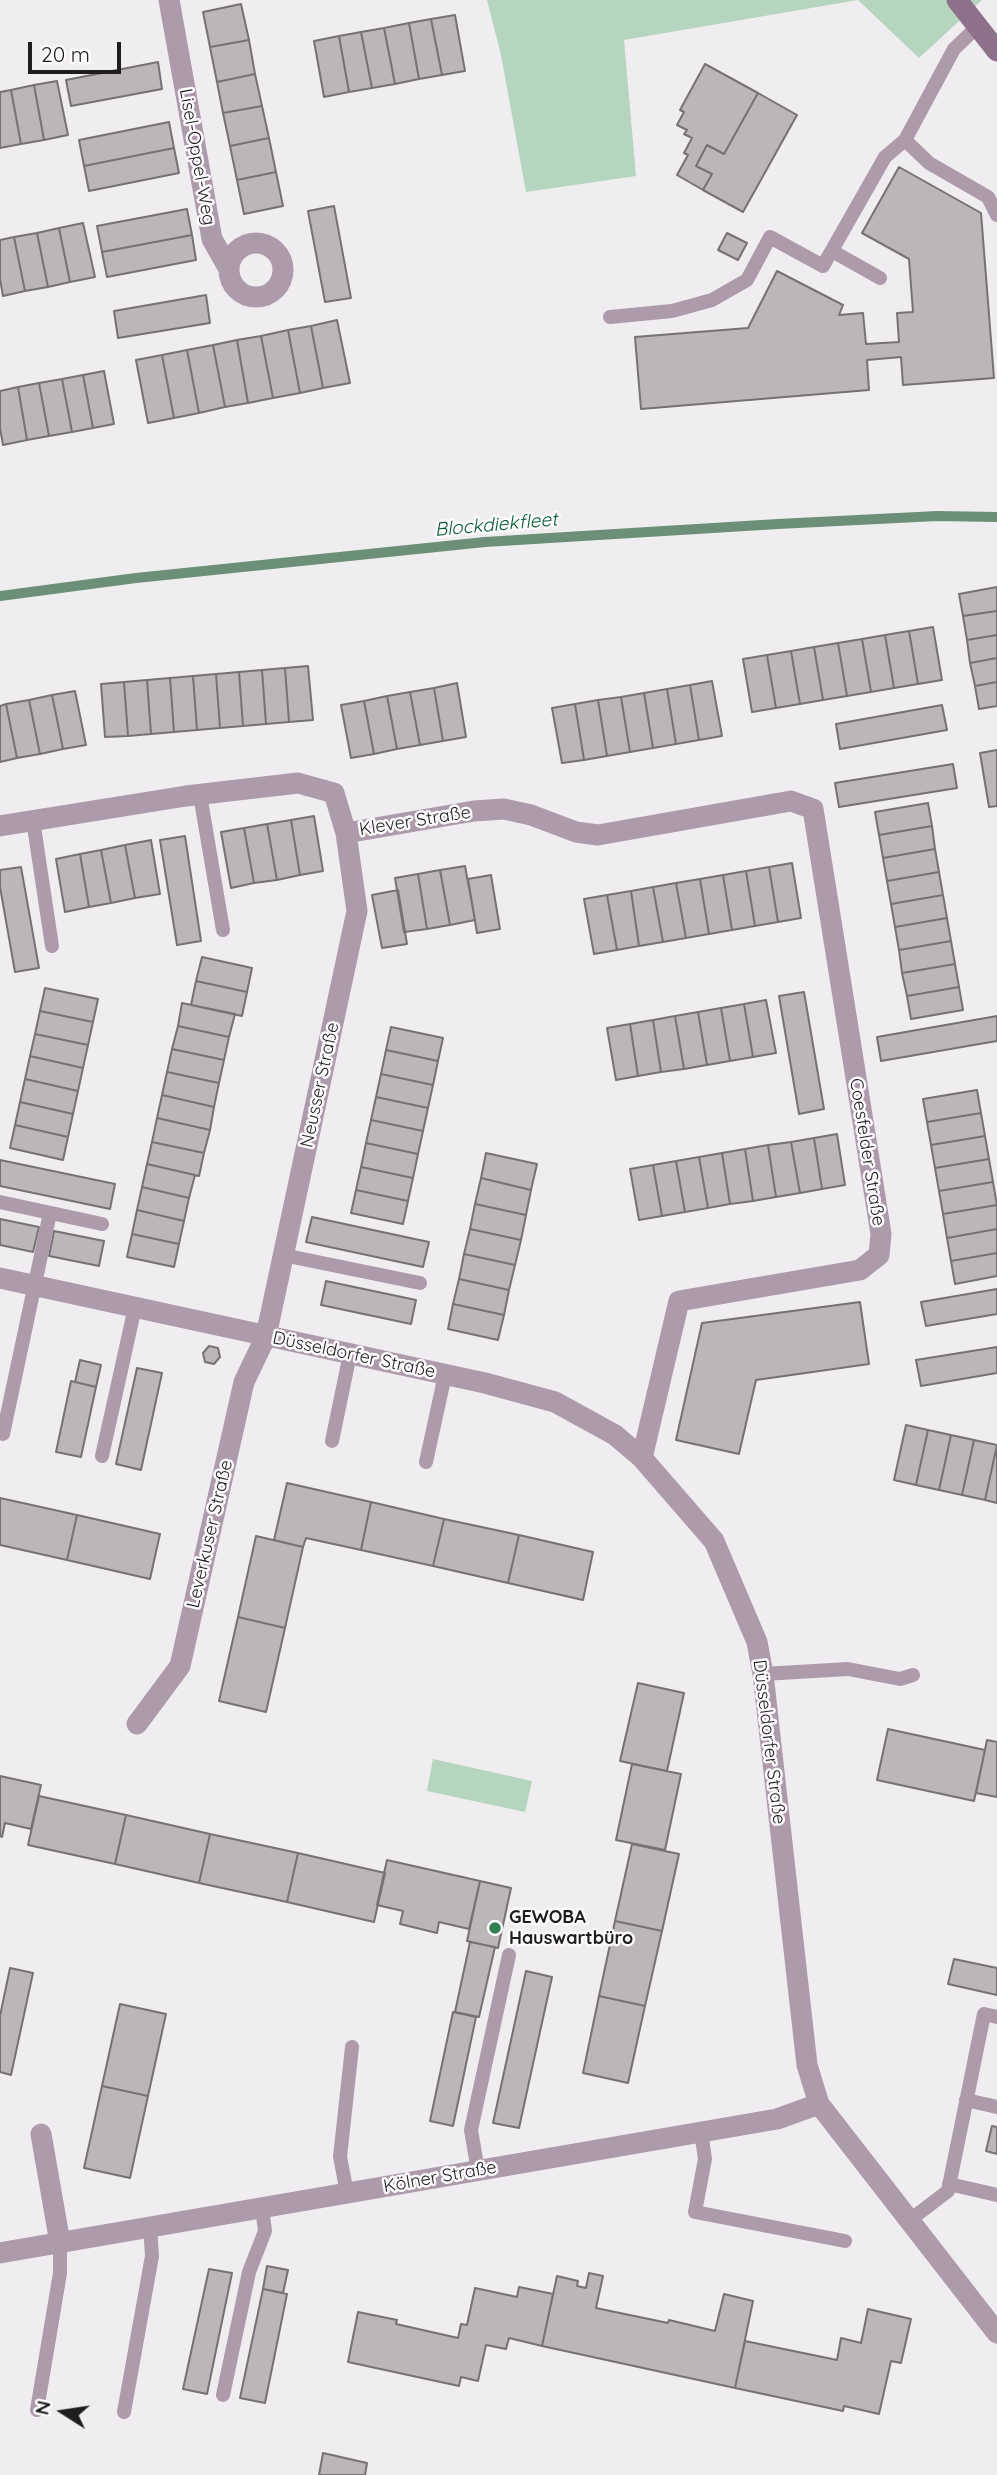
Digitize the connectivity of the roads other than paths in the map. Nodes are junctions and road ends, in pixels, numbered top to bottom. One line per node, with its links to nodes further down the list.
1 (169, 0): 8 (street, Lisel-Oppel-Weg)
2 (957, 0): 3 (main road)
3 (977, 27): 4 (main road); 5 (lane)
4 (997, 51)
5 (905, 140): 6 (lane); 7 (lane)
6 (997, 215)
7 (832, 251): 9 (lane); 10 (lane)
8 (229, 269)
9 (880, 278)
10 (610, 317)
11 (200, 795): 13 (street, Klever Straße); 15 (street, Klever Straße); 16 (lane)
12 (813, 809): 15 (street, Klever Straße); 32 (street, Coesfelder Straße)
13 (33, 820): 14 (street, Klever Straße); 17 (lane)
14 (0, 826)
15 (346, 833): 21 (street, Neusser Straße)
16 (223, 930)
17 (52, 946)
18 (0, 1202): 19 (lane)
19 (50, 1213): 20 (lane); 24 (lane)
20 (102, 1224)
21 (283, 1255): 23 (lane); 26 (street, Neusser Straße)
22 (0, 1278): 24 (street, Düsseldorfer Straße)
23 (419, 1283)
24 (34, 1285): 25 (street, Düsseldorfer Straße); 29 (lane)
25 (135, 1307): 26 (street, Düsseldorfer Straße); 31 (lane)
26 (266, 1336): 27 (street, Düsseldorfer Straße); 36 (street, Leverkuser Straße)
27 (350, 1354): 28 (street, Düsseldorfer Straße); 30 (lane)
28 (445, 1375): 32 (street, Düsseldorfer Straße); 33 (lane)
29 (2, 1434)
30 (332, 1441)
31 (102, 1456)
32 (642, 1458): 34 (street, Düsseldorfer Straße)
33 (426, 1462)
34 (762, 1674): 35 (lane); 41 (street, Düsseldorfer Straße)
35 (913, 1675)
36 (137, 1724)
37 (509, 1955): 45 (lane)
38 (997, 2017): 40 (lane)
39 (352, 2047): 47 (lane)
40 (967, 2100): 42 (lane); 46 (lane)
41 (819, 2104): 43 (street, Kölner Straße); 50 (street, Düsseldorfer Straße)
42 (997, 2107)
43 (701, 2132): 45 (street, Kölner Straße); 52 (lane)
44 (41, 2134): 53 (street)
45 (478, 2171): 47 (street, Kölner Straße)
46 (949, 2184): 48 (lane); 50 (lane)
47 (347, 2193): 49 (street, Kölner Straße)
48 (997, 2194)
49 (262, 2208): 51 (street, Kölner Straße); 56 (lane)
50 (909, 2220): 55 (street, Düsseldorfer Straße)
51 (150, 2227): 53 (street, Kölner Straße); 58 (lane)
52 (845, 2241)
53 (60, 2243): 54 (street, Kölner Straße); 57 (lane)
54 (0, 2253)
55 (997, 2333)
56 (223, 2395)
57 (37, 2410)
58 (124, 2412)

